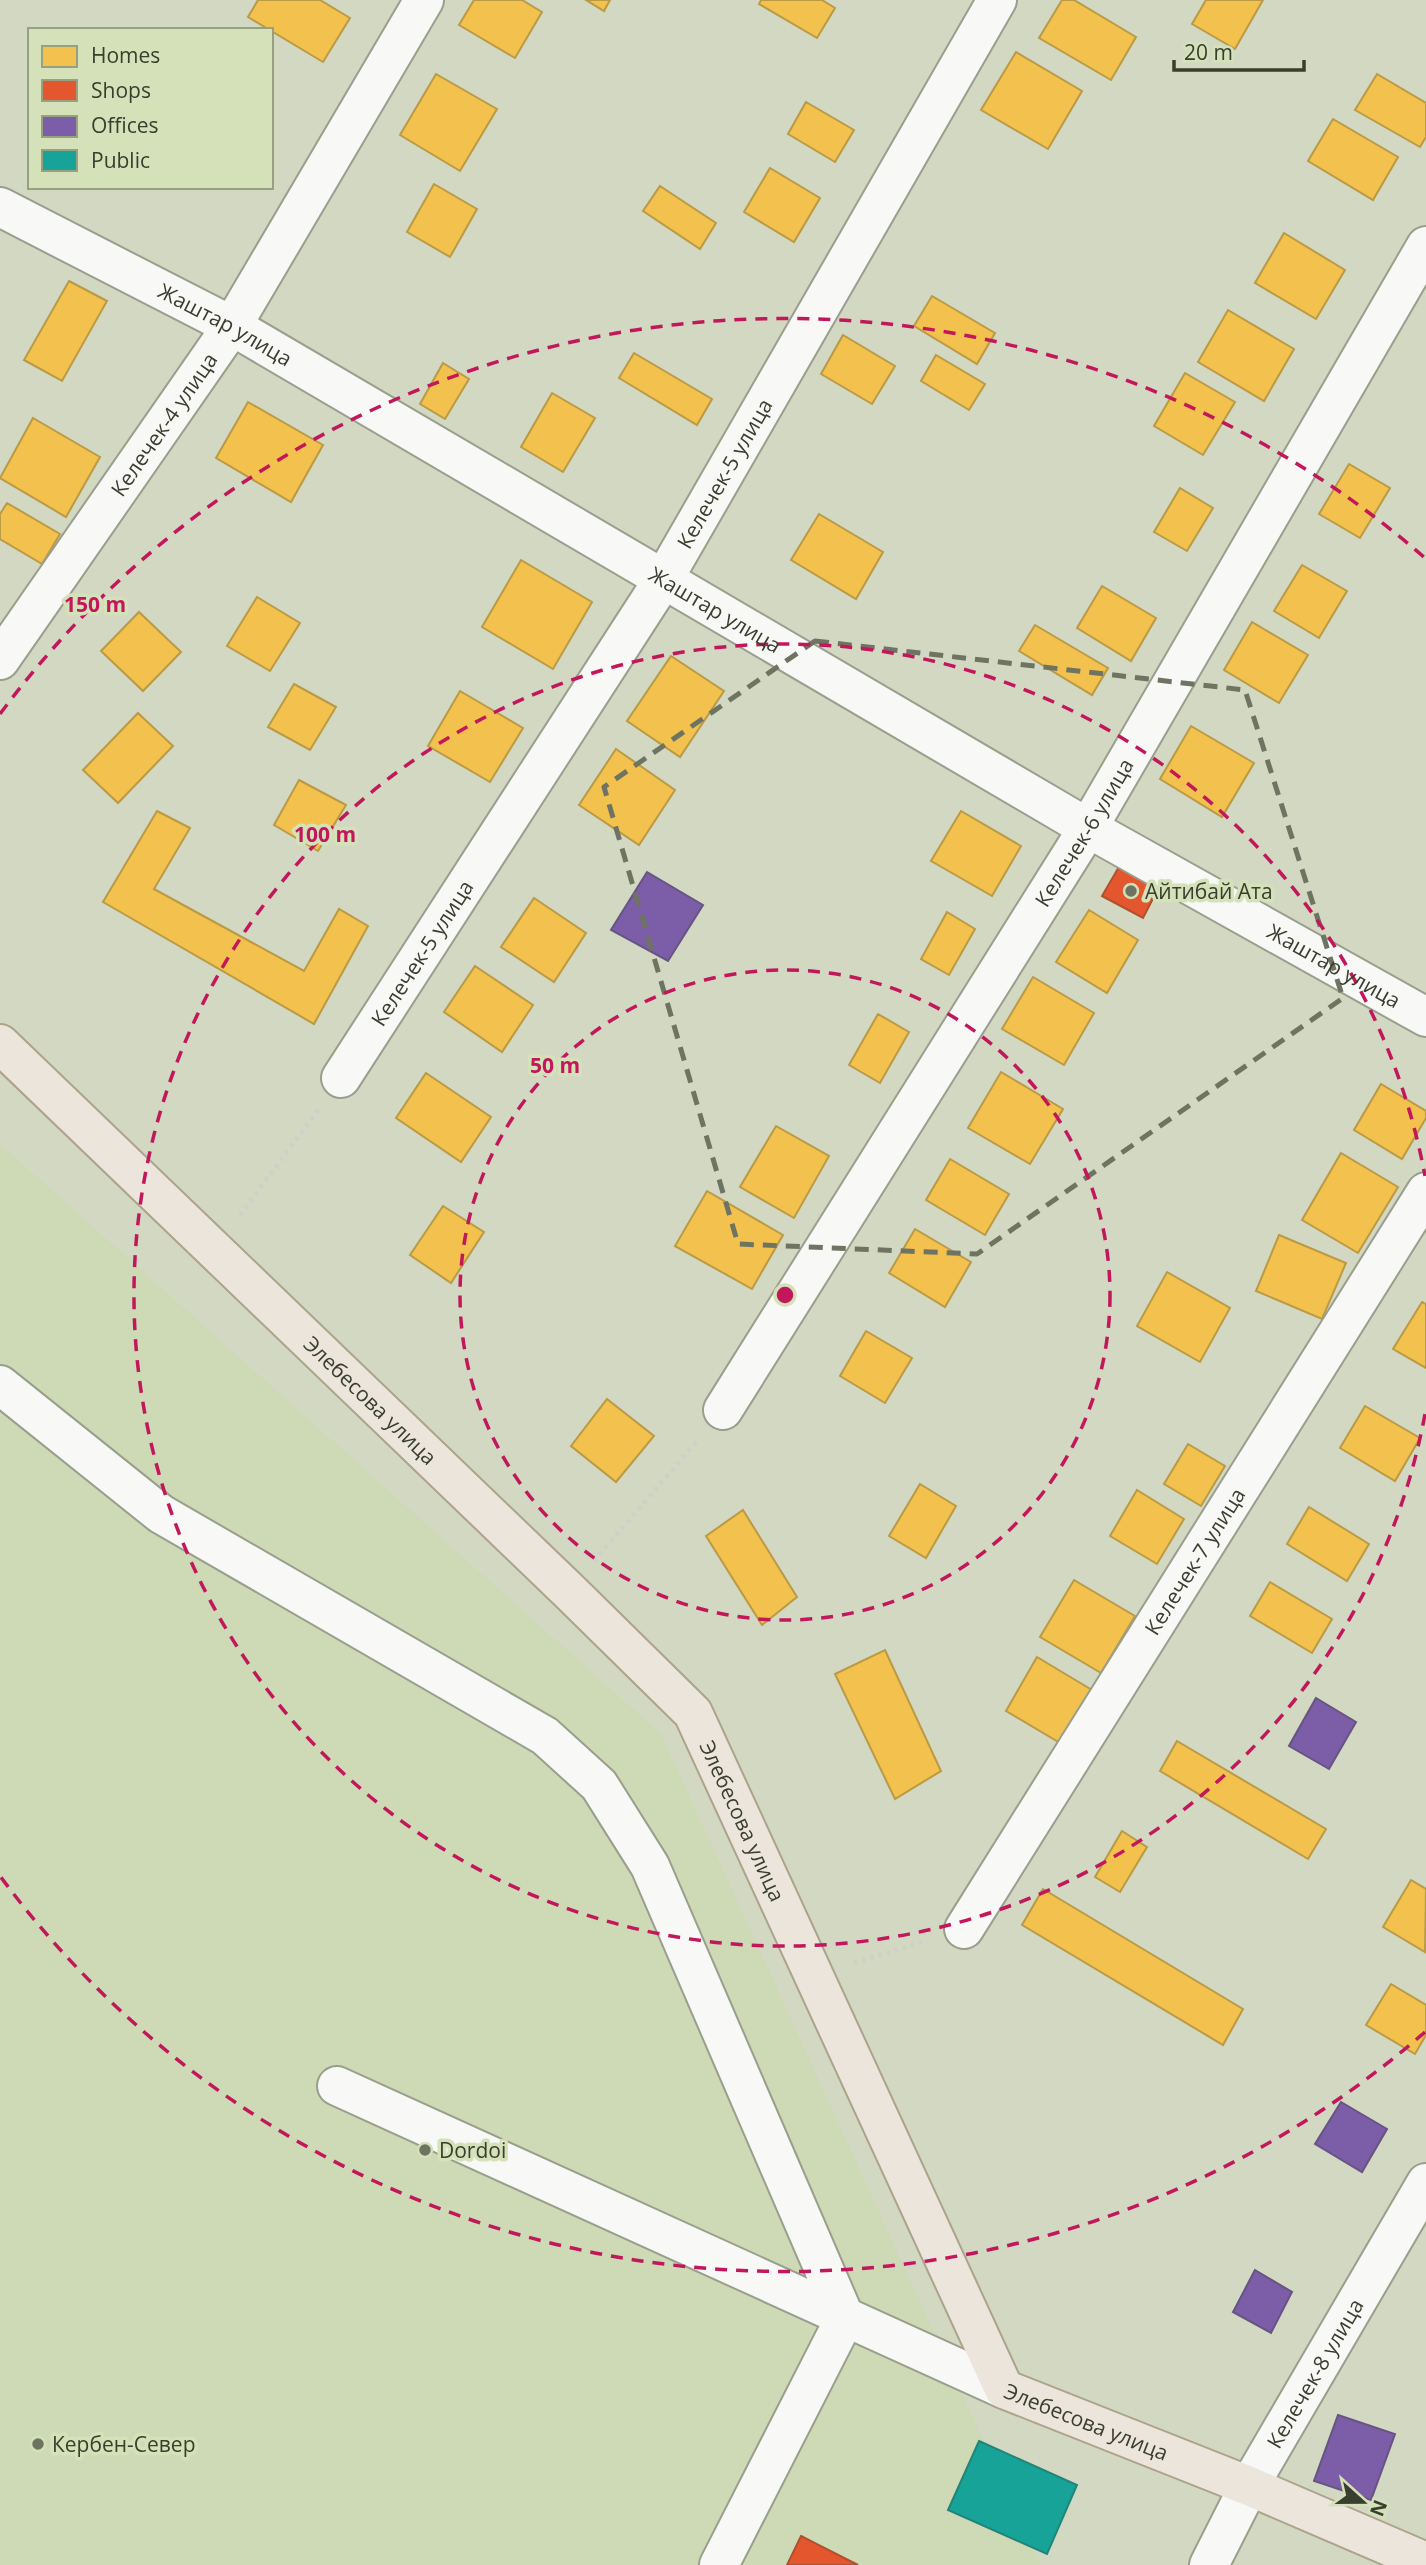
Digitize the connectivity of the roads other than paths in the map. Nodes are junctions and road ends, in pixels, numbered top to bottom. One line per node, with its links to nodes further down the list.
1 (424, 0): 5 (street, Келечек-4 улица)
2 (997, 0): 6 (street, Келечек-5 улица)
3 (0, 207): 5 (street, Жаштар улица)
4 (1426, 246): 8 (street, Келечек-6 улица)
5 (232, 326): 6 (street, Жаштар улица); 7 (street, Келечек-4 улица)
6 (663, 580): 8 (street, Жаштар улица); 11 (street, Келечек-5 улица)
7 (0, 660)
8 (1088, 828): 9 (street, Жаштар улица); 14 (street, Келечек-6 улица)
9 (1426, 1017)
10 (0, 1044): 19 (main road, Элебесова улица)
11 (341, 1078)
12 (1426, 1192): 15 (street, Келечек-7 улица)
13 (0, 1385): 18 (street)
14 (723, 1410)
15 (964, 1929)
16 (337, 2086): 18 (street)
17 (1426, 2183): 20 (street, Келечек-8 улица)
18 (845, 2318): 19 (street); 22 (street)
19 (1004, 2389): 20 (main road, Элебесова улица)
20 (1249, 2486): 21 (main road, Элебесова улица); 23 (street, Келечек-8 улица)
21 (1426, 2562)
22 (719, 2565)
23 (1209, 2565)

